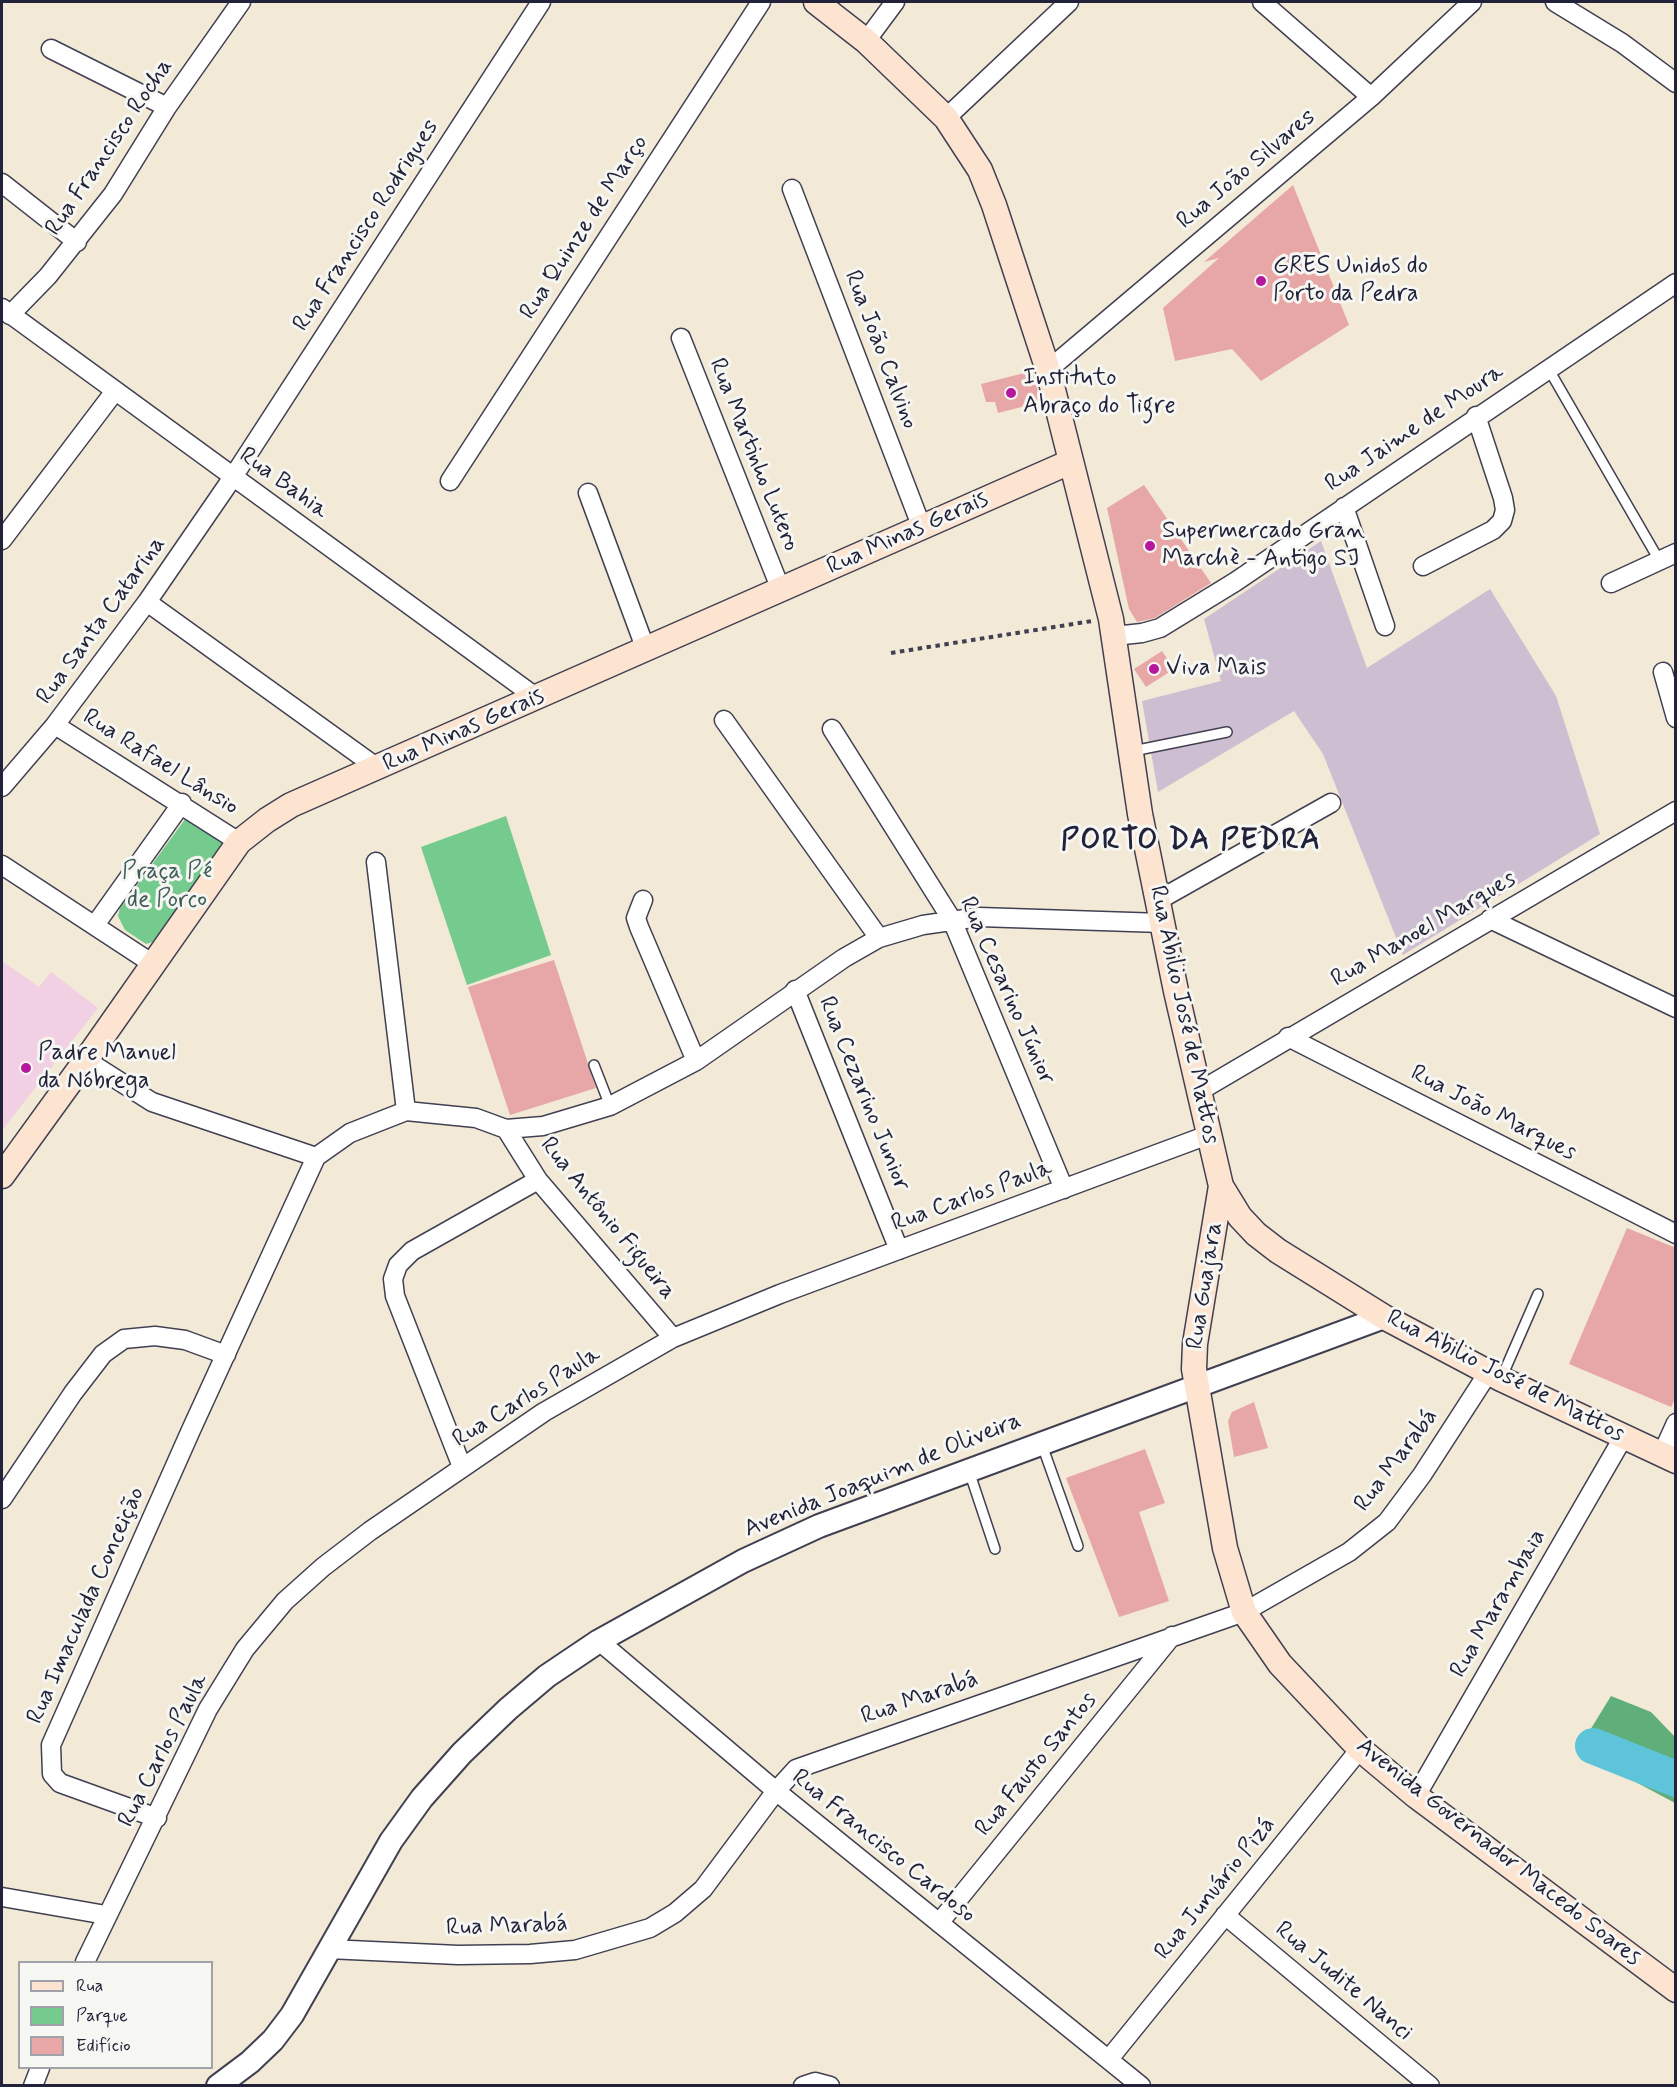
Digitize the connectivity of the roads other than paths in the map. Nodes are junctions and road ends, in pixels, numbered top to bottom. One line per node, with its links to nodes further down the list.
1 (241, 2): 14 (street, Rua Francisco Rocha)
2 (542, 2): 27 (street, Rua Francisco Rodrigues)
3 (761, 2): 28 (street, Rua Quinze de Março)
4 (816, 2): 10 (main road, Rua Abilio José de Mattos)
5 (895, 2): 10 (street)
6 (1069, 2): 15 (street)
7 (1262, 2): 13 (street)
8 (1472, 2): 13 (street, Rua João Silvares)
9 (1555, 2): 12 (street)
10 (866, 41): 15 (main road, Rua Abilio José de Mattos)
11 (51, 49): 14 (street)
12 (1676, 83)
13 (1371, 97): 23 (street, Rua João Silvares)
14 (167, 107): 18 (street, Rua Francisco Rocha)
15 (946, 118): 23 (main road, Rua Abilio José de Mattos)
16 (2, 183): 18 (street)
17 (792, 189): 31 (street, Rua João Calvino)
18 (77, 242): 20 (street, Rua Francisco Rocha)
19 (1676, 283): 22 (street, Rua Jaime de Moura)
20 (6, 311): 24 (street, Rua Bahia)
21 (681, 338): 37 (street, Rua Martinho Lutero)
22 (1548, 368): 25 (street, Rua Jaime de Moura); 34 (lane)
23 (1048, 370): 26 (main road, Rua Abilio José de Mattos)
24 (115, 392): 27 (street, Rua Bahia); 32 (street)
25 (1476, 416): 30 (street, Rua Jaime de Moura); 35 (street)
26 (1070, 462): 31 (main road, Rua Minas Gerais); 40 (main road, Rua Abilio José de Mattos)
27 (234, 477): 38 (street, Rua Santa Catarina); 43 (street, Rua Bahia)
28 (450, 481)
29 (588, 493): 41 (street)
30 (1344, 507): 39 (street); 40 (street, Rua Jaime de Moura)
31 (922, 528): 37 (main road, Rua Minas Gerais)
32 (2, 540)
33 (1676, 553): 34 (street)
34 (1659, 560): 36 (street)
35 (1423, 566)
36 (1611, 583)
37 (781, 590): 41 (main road, Rua Minas Gerais)
38 (147, 602): 46 (street, Rua Santa Catarina); 50 (street)
39 (1385, 626)
40 (1112, 627): 49 (main road, Rua Abilio José de Mattos)
41 (646, 650): 43 (main road, Rua Minas Gerais)
42 (1663, 672): 44 (street)
43 (537, 698): 50 (main road, Rua Minas Gerais)
44 (1676, 718)
45 (724, 720): 63 (street)
46 (56, 725): 51 (street, Rua Santa Catarina); 52 (street, Rua Rafael Lânsio)
47 (832, 729): 61 (street, Rua Cesarino Júnior)
48 (1227, 732): 49 (lane)
49 (1130, 752): 59 (main road, Rua Abilio José de Mattos)
50 (379, 769): 55 (main road, Rua Minas Gerais)
51 (2, 787)
52 (182, 803): 55 (street, Rua Rafael Lânsio); 62 (street)
53 (1331, 803): 59 (street)
54 (1676, 811): 60 (street, Rua Manoel Marques)
55 (239, 842): 64 (main road, Rua Minas Gerais)
56 (376, 862): 73 (street)
57 (2, 865): 62 (street)
58 (643, 900): 69 (street)
59 (1160, 912): 61 (street); 71 (main road, Rua Abilio José de Mattos)
60 (1490, 919): 66 (street); 67 (street, Rua Manoel Marques)
61 (952, 920): 63 (street); 80 (street, Rua Cesarino Júnior)
62 (95, 925): 64 (street)
63 (879, 938): 65 (street)
64 (153, 964): 68 (main road, Rua Minas Gerais)
65 (795, 990): 69 (street); 82 (street, Rua Cezarino Junior)
66 (1676, 1008)
67 (1288, 1037): 71 (street, Rua Manoel Marques); 81 (street, Rua João Marques)
68 (86, 1060): 76 (street); 77 (main road, Rua Minas Gerais)
69 (696, 1061): 72 (street)
70 (594, 1065): 72 (lane)
71 (1198, 1092): 75 (main road, Rua Abilio José de Mattos)
72 (610, 1106): 74 (street)
73 (406, 1111): 74 (street); 76 (street)
74 (506, 1129): 78 (street, Rua Antônio Figueira)
75 (1208, 1135): 79 (main road, Rua Abilio José de Mattos); 80 (street, Rua Carlos Paula)
76 (316, 1157): 86 (street, Rua Imaculada Conceição)
77 (2, 1176)
78 (538, 1180): 85 (street, Rua Antônio Figueira); 93 (street)
79 (1221, 1186): 84 (main road, Rua Abilio José de Mattos); 88 (main road, Rua Guajara)
80 (1064, 1189): 82 (street, Rua Carlos Paula)
81 (1676, 1234)
82 (899, 1250): 85 (street, Rua Carlos Paula)
83 (1538, 1294): 87 (lane)
84 (1384, 1317): 87 (main road, Rua Abilio José de Mattos); 88 (street, Avenida Joaquim de Oliveira)
85 (673, 1338): 93 (street, Rua Carlos Paula)
86 (226, 1355): 95 (street); 104 (street, Rua Imaculada Conceição)
87 (1495, 1376): 90 (main road, Rua Abilio José de Mattos); 98 (street, Rua Marabá)
88 (1196, 1387): 91 (street, Avenida Joaquim de Oliveira); 98 (main road, Avenida Governador Macedo Soares)
89 (1676, 1423): 92 (street)
90 (1624, 1436): 92 (main road, Rua Abilio José de Mattos); 103 (street, Rua Marambaia)
91 (1041, 1443): 94 (street, Avenida Joaquim de Oliveira); 96 (lane)
92 (1669, 1457)
93 (462, 1467): 104 (street, Rua Carlos Paula)
94 (969, 1471): 97 (lane); 100 (street, Avenida Joaquim de Oliveira)
95 (2, 1499)
96 (1078, 1546)
97 (995, 1549)
98 (1244, 1612): 99 (street, Rua Marabá); 101 (main road, Avenida Governador Macedo Soares)
99 (1172, 1636): 102 (street, Rua Marabá); 108 (street, Rua Fausto Santos)
100 (599, 1641): 102 (street, Rua Francisco Cardoso); 109 (street, Avenida Joaquim de Oliveira)
101 (1360, 1749): 103 (main road, Avenida Governador Macedo Soares); 107 (street, Rua Junuário Pizá)
102 (776, 1791): 108 (street, Rua Francisco Cardoso); 109 (street, Rua Marabá)
103 (1416, 1796): 111 (main road, Avenida Governador Macedo Soares)
104 (158, 1818): 106 (street, Rua Carlos Paula)
105 (2, 1897): 106 (street)
106 (106, 1915): 110 (street, Rua Carlos Paula)
107 (1225, 1915): 112 (street, Rua Junuário Pizá); 119 (street, Rua Judite Nanci)
108 (939, 1923): 112 (street, Rua Francisco Cardoso)
109 (328, 1949): 115 (street, Avenida Joaquim de Oliveira)
110 (85, 1961)
111 (1676, 1990)
112 (1109, 2059): 118 (street, Rua Francisco Cardoso)
113 (39, 2069): 114 (street)
114 (33, 2085)
115 (218, 2085)
116 (803, 2085): 117 (street)
117 (830, 2085)
118 (1141, 2085)
119 (1430, 2085)

